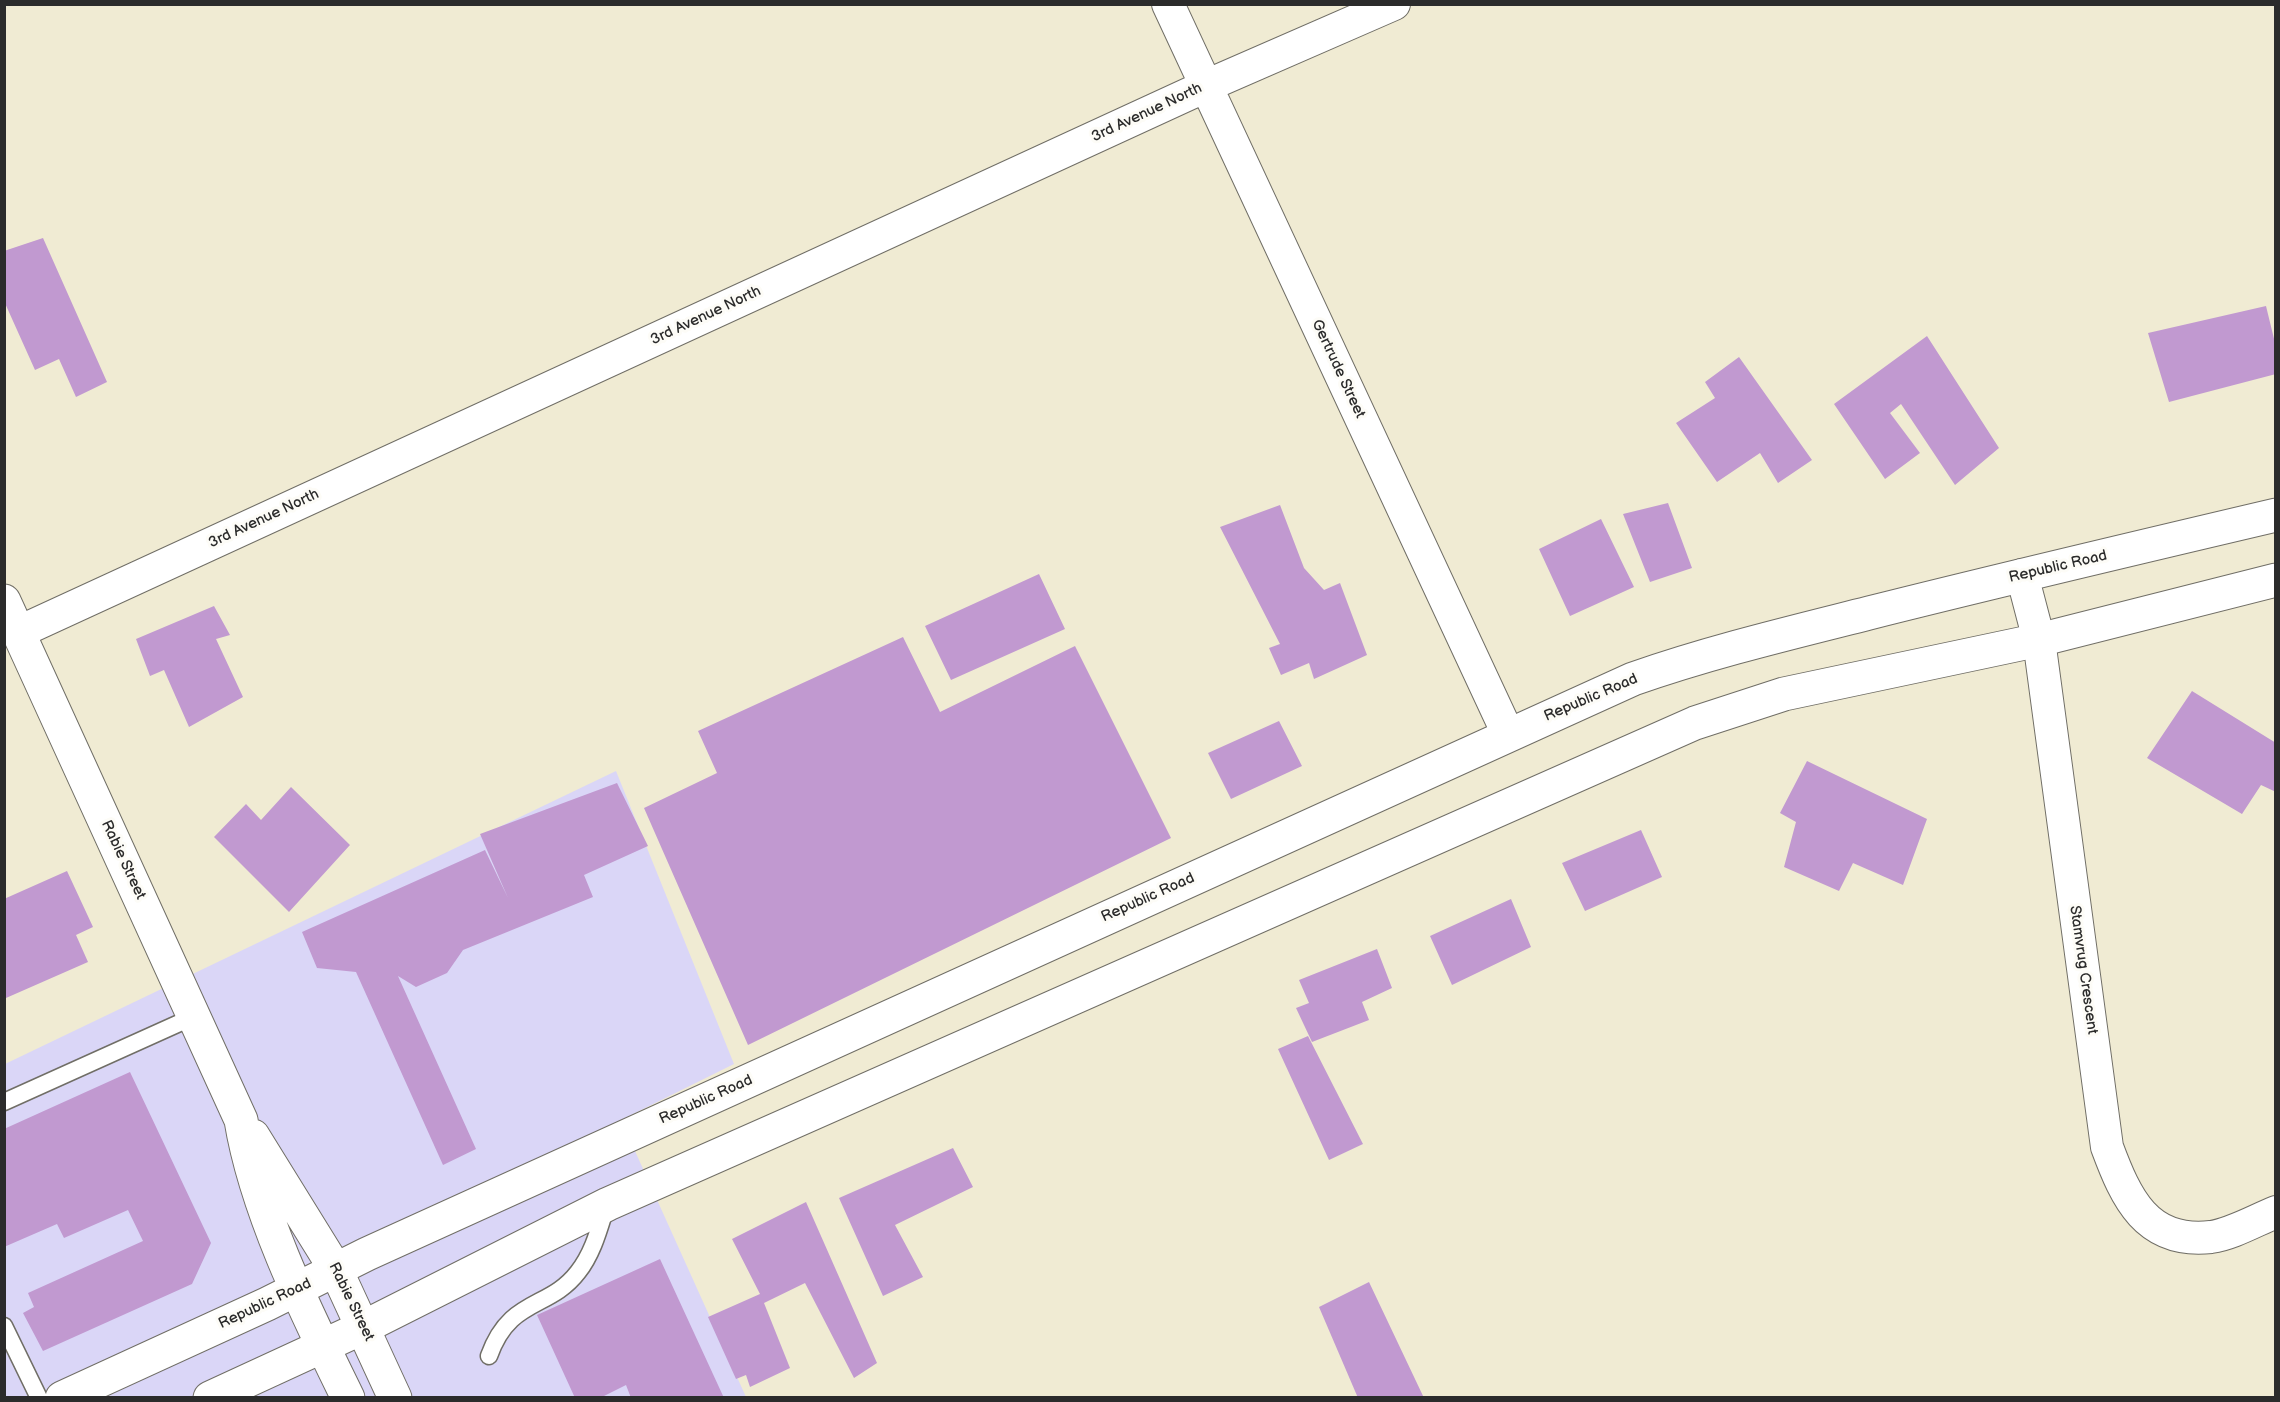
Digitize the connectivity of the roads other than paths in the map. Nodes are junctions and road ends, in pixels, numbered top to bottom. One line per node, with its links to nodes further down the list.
1 (1168, 4): 3 (street, Gertrude Street)
2 (1394, 4): 3 (street, 3rd Avenue North)
3 (1206, 86): 8 (street, 3rd Avenue North); 10 (street, Gertrude Street)
4 (2276, 515): 5 (main road, Republic Road)
5 (2022, 575): 9 (street, Stamvrug Crescent); 10 (main road, Republic Road)
6 (2276, 580): 9 (main road)
7 (4, 601): 8 (main road, Rabie Street)
8 (19, 632): 11 (main road, Rabie Street)
9 (2038, 639): 14 (main road); 15 (street, Stamvrug Crescent)
10 (1508, 734): 16 (main road, Republic Road)
11 (195, 1016): 12 (lane); 13 (main road, Rabie Street)
12 (4, 1102)
13 (241, 1120): 16 (main road, Rabie Street); 17 (main road, Rabie Street)
14 (608, 1204): 19 (main road); 21 (lane)
15 (2276, 1212)
16 (336, 1270): 17 (main road, Republic Road); 19 (main road, Rabie Street)
17 (296, 1291): 20 (main road, Rabie Street); 24 (main road, Republic Road)
18 (4, 1326): 23 (lane)
19 (364, 1327): 20 (main road); 26 (main road, Rabie Street)
20 (323, 1346): 22 (main road); 25 (main road, Rabie Street)
21 (489, 1356)
22 (221, 1395)
23 (39, 1398)
24 (62, 1398)
25 (348, 1398)
26 (395, 1398)

